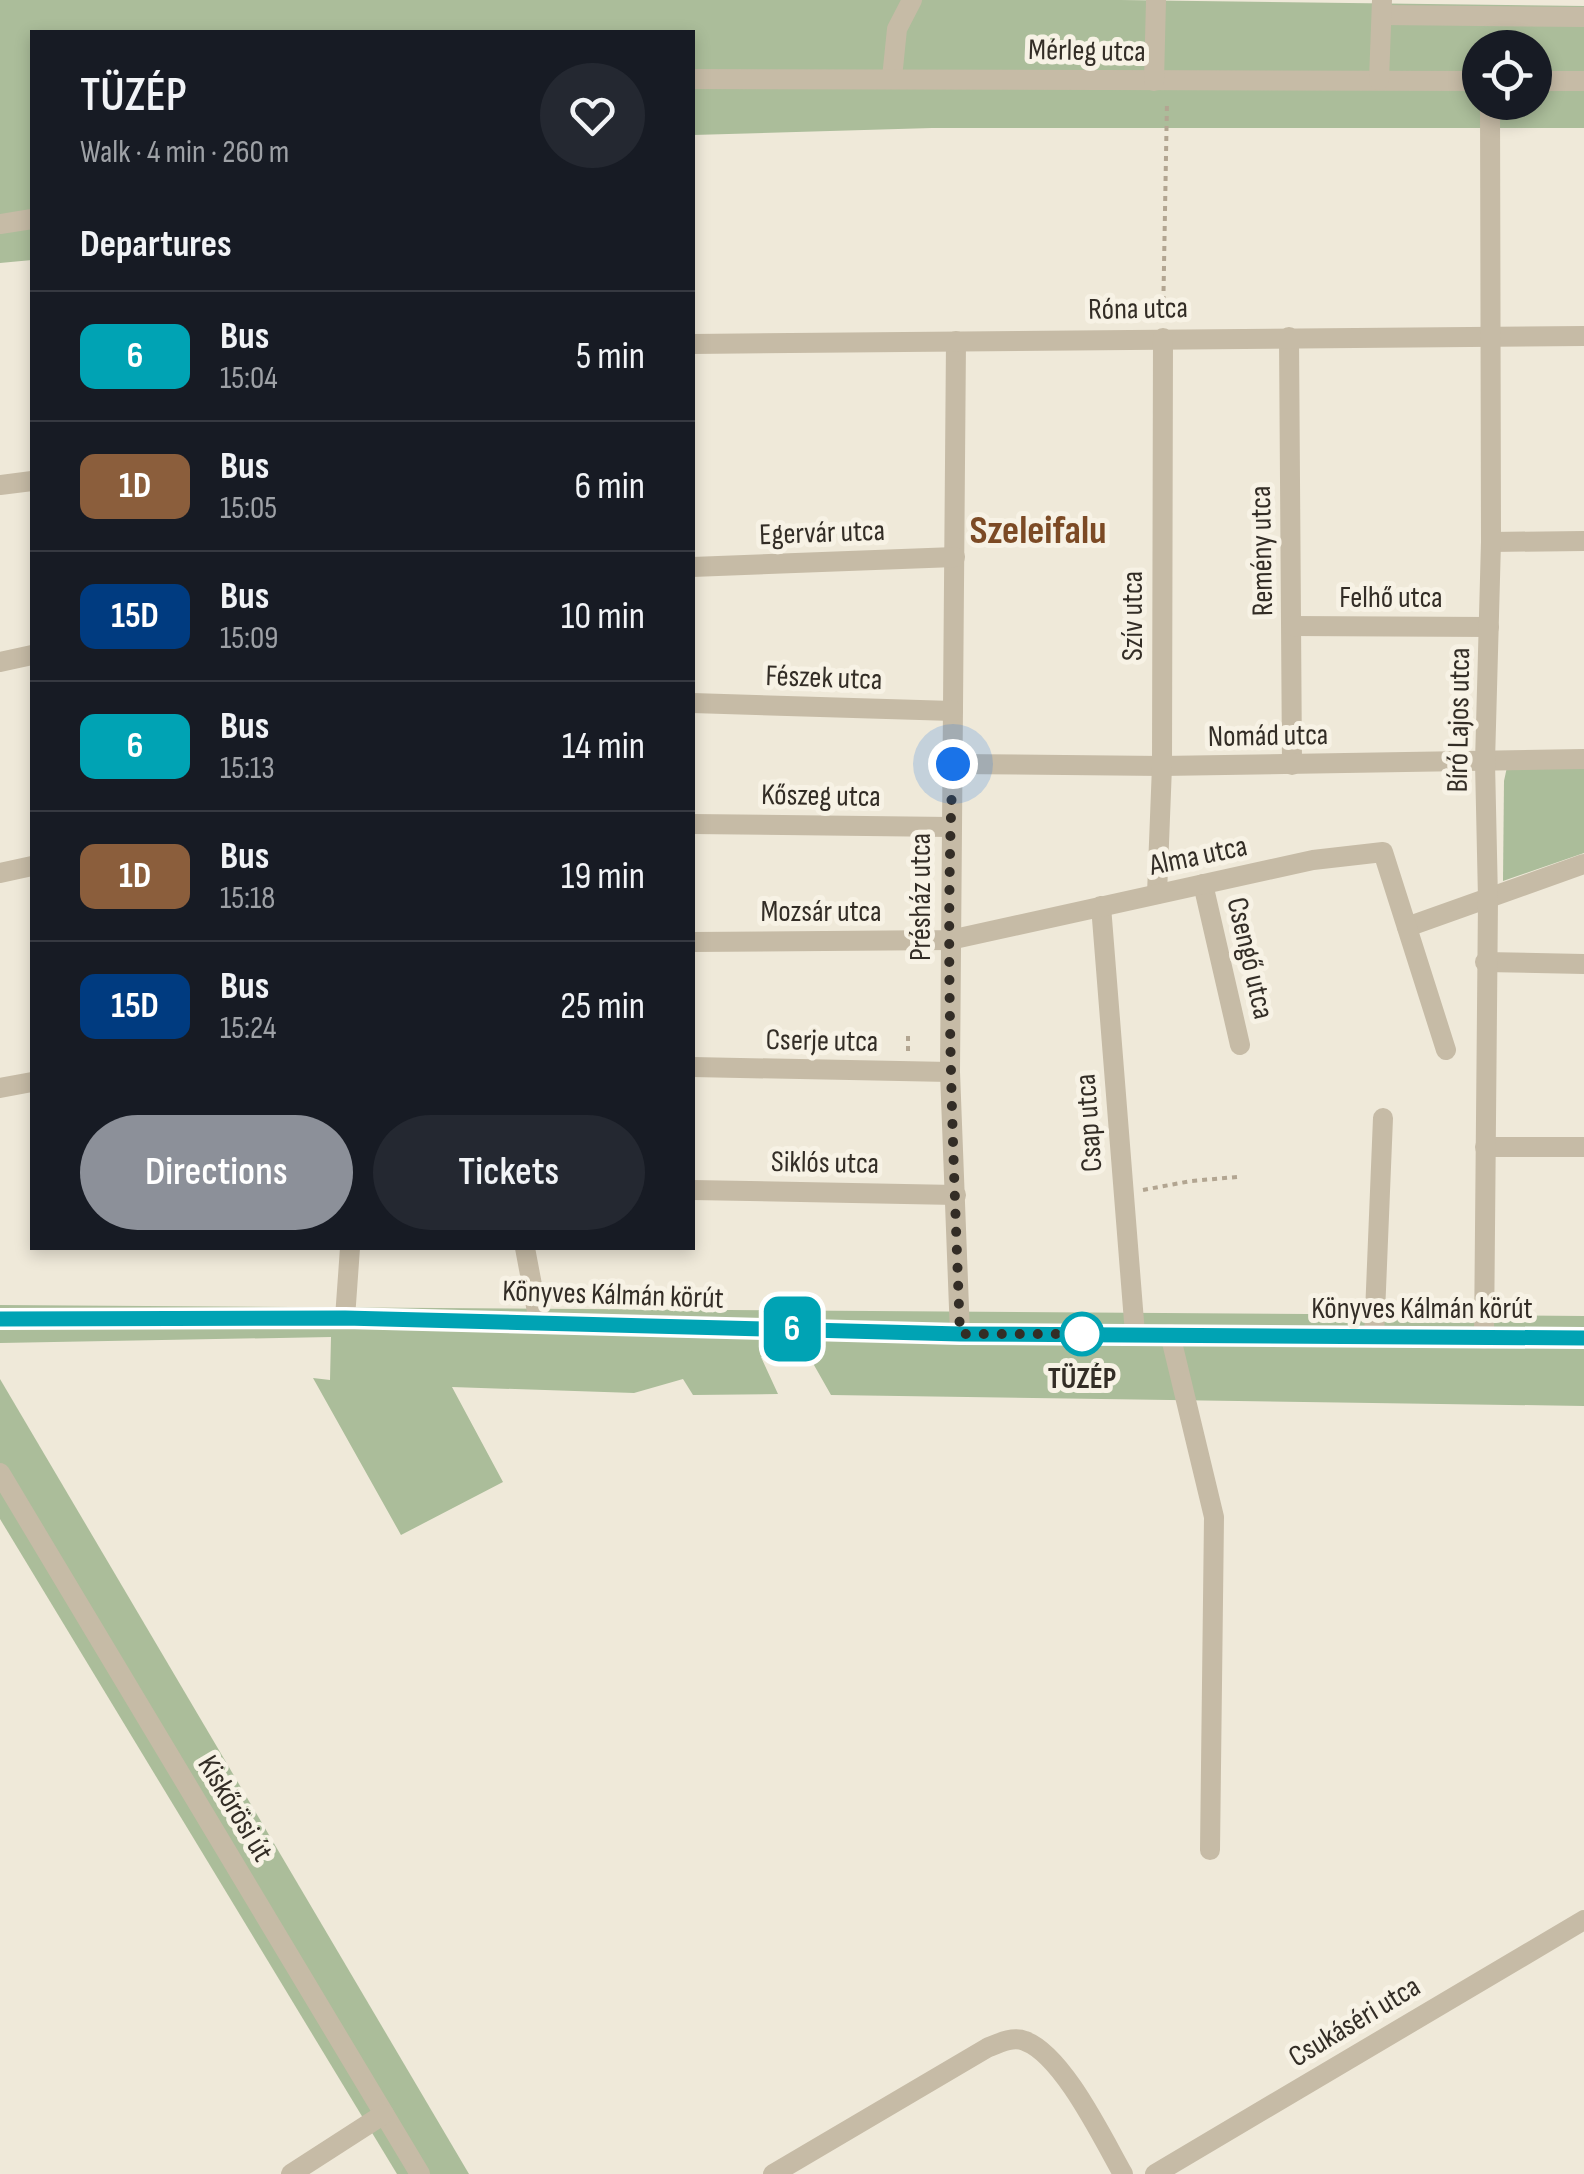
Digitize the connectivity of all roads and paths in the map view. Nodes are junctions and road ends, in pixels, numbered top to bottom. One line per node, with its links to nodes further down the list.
1 (912, 0): 5 (street)
2 (1156, 0): 8 (street)
3 (1382, 8): 4 (street); 7 (street)
4 (1584, 17)
5 (892, 78): 6 (street, Mérleg utca); 8 (street, Mérleg utca)
6 (695, 79)
7 (1379, 80): 8 (street, Mérleg utca); 11 (street, Mérleg utca)
8 (1161, 81): 18 (path)
9 (1552, 81): 10 (street)
10 (1584, 81)
11 (1462, 82)
12 (1490, 120): 16 (street, Bíró Lajos utca)
13 (30, 220): 14 (street)
14 (0, 224)
15 (1289, 336): 16 (street, Róna utca); 18 (street, Róna utca); 27 (street, Remény utca)
16 (1492, 336): 17 (street, Róna utca); 24 (street, Bíró Lajos utca)
17 (1584, 336)
18 (1163, 338): 19 (street, Róna utca); 37 (street, Szív utca)
19 (956, 340): 20 (street, Róna utca); 25 (street, Présház utca)
20 (695, 344)
21 (30, 481): 22 (street)
22 (0, 485)
23 (1584, 541): 24 (street)
24 (1491, 542): 28 (street, Bíró Lajos utca)
25 (955, 557): 26 (street, Egervár utca); 32 (street, Présház utca)
26 (695, 567)
27 (1292, 626): 28 (street, Felhő utca); 36 (street, Remény utca)
28 (1490, 627): 34 (street, Bíró Lajos utca)
29 (30, 656): 30 (street)
30 (0, 662)
31 (695, 703): 32 (street, Fészek utca)
32 (953, 710): 35 (street, Présház utca)
33 (1584, 759): 34 (street, Nomád utca)
34 (1485, 762): 36 (street, Nomád utca); 45 (street, Bíró Lajos utca)
35 (953, 764): 37 (street, Nomád utca); 39 (street, Présház utca)
36 (1292, 765): 37 (street, Nomád utca)
37 (1162, 766): 44 (street, Szív utca)
38 (695, 824): 39 (street, Kőszeg utca)
39 (950, 827): 48 (street, Présház utca)
40 (1584, 864): 45 (street)
41 (30, 866): 42 (street)
42 (0, 872)
43 (1203, 884): 44 (street, Alma utca); 47 (street, Alma utca); 52 (street, Csengő utca)
44 (1158, 894): 46 (street, Alma utca)
45 (1488, 898): 47 (street); 50 (street, Bíró Lajos utca)
46 (1102, 906): 48 (street, Alma utca); 63 (street, Csap utca)
47 (1408, 926): 53 (street, Alma utca)
48 (950, 940): 49 (street, Mozsár utca); 55 (street, Présház utca)
49 (695, 942)
50 (1486, 962): 51 (street); 59 (street, Bíró Lajos utca)
51 (1584, 964)
52 (1240, 1045)
53 (1446, 1050)
54 (695, 1068): 55 (street, Cserje utca)
55 (950, 1072): 64 (street, Présház utca)
56 (30, 1082): 57 (street)
57 (0, 1088)
58 (1383, 1118): 73 (street)
59 (1486, 1146): 60 (street); 75 (street, Bíró Lajos utca)
60 (1584, 1146)
61 (1237, 1177): 63 (path)
62 (695, 1190): 64 (street, Siklós utca)
63 (1123, 1194): 71 (street, Csap utca)
64 (956, 1195): 70 (street, Présház utca)
65 (350, 1250): 67 (street)
66 (525, 1250): 69 (street)
67 (345, 1318): 68 (street, Könyves Kálmán körút); 69 (street, Könyves Kálmán körút)
68 (0, 1319)
69 (539, 1322): 70 (street, Könyves Kálmán körút)
70 (960, 1334): 71 (street, Könyves Kálmán körút)
71 (1134, 1334): 72 (street, Könyves Kálmán körút)
72 (1170, 1334): 73 (street, Könyves Kálmán körút); 77 (street)
73 (1374, 1338): 75 (street, Könyves Kálmán körút)
74 (1584, 1338): 75 (street, Könyves Kálmán körút)
75 (1484, 1339)
76 (0, 1473): 79 (street, Kiskőrösi út)
77 (1210, 1850)
78 (1584, 1920): 84 (street, Csukáséri utca)
79 (384, 2114): 80 (street); 81 (street, Kiskőrösi út)
80 (291, 2174)
81 (420, 2174)
82 (773, 2174): 83 (street)
83 (1122, 2174)
84 (1154, 2174)

